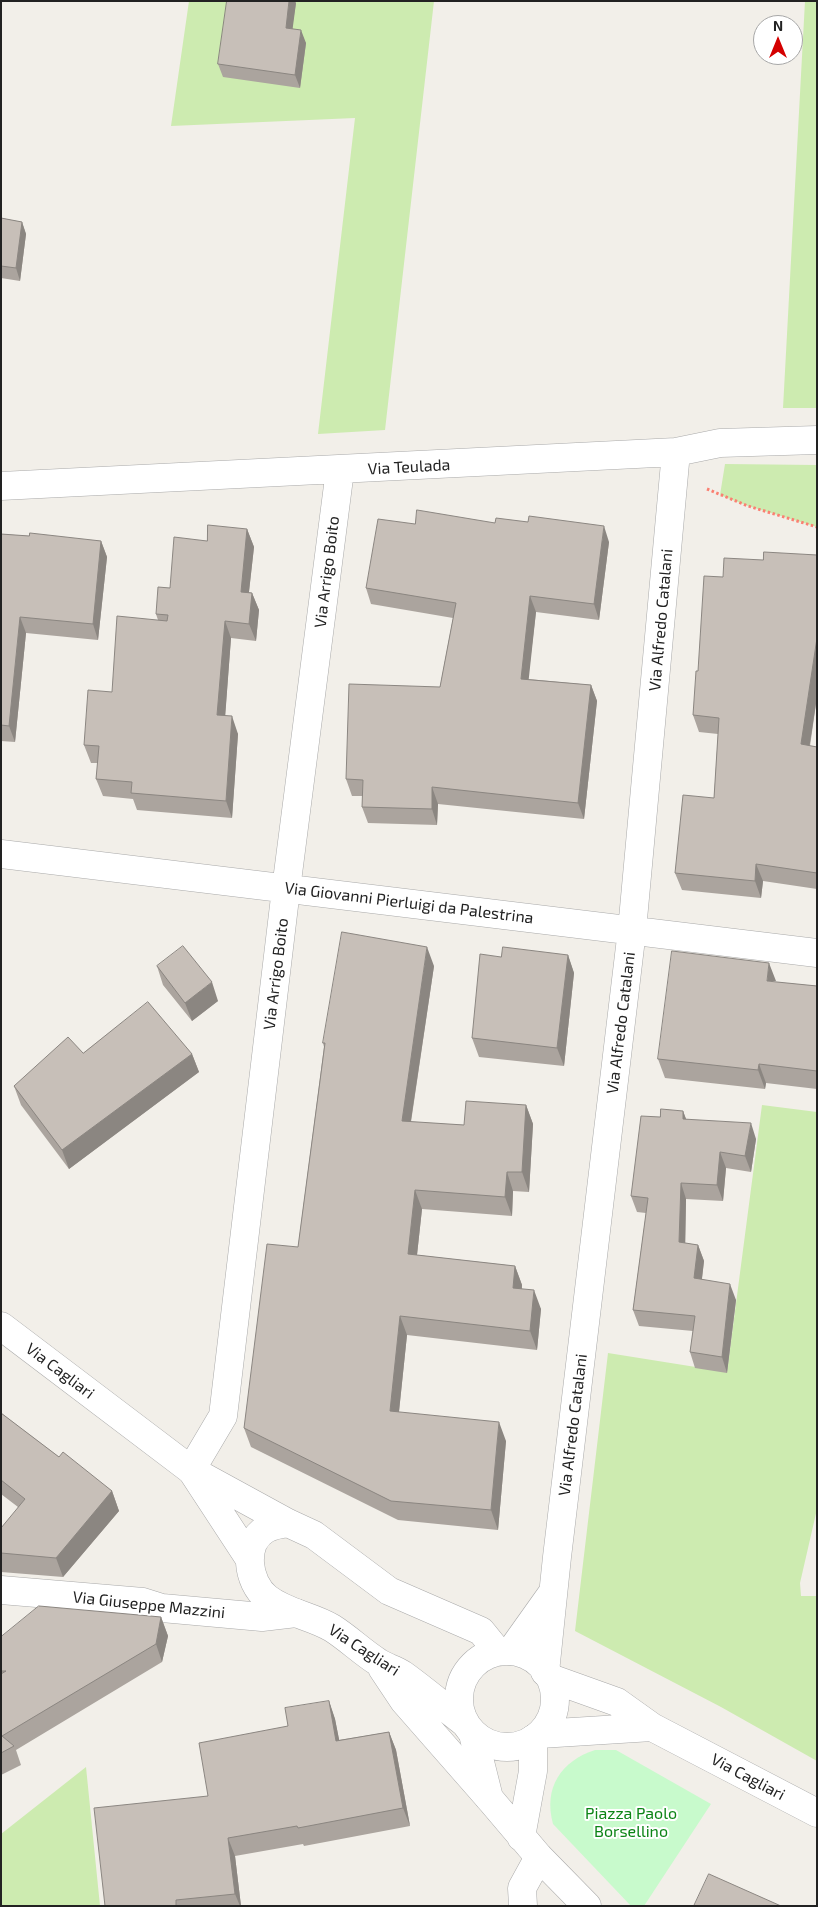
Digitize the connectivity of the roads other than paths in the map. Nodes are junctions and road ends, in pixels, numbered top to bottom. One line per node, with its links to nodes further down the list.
1 (817, 440): 2 (street, Via Teulada)
2 (675, 464): 3 (street, Via Teulada); 7 (street, Via Alfredo Catalani)
3 (340, 470): 4 (street, Via Teulada); 6 (street, Via Arrigo Boito)
4 (1, 486)
5 (1, 854): 6 (street, Via Giovanni Pierluigi da Palestrina)
6 (286, 888): 7 (street, Via Giovanni Pierluigi da Palestrina); 10 (street, Via Arrigo Boito)
7 (632, 930): 8 (street, Via Giovanni Pierluigi da Palestrina); 14 (street, Via Alfredo Catalani)
8 (817, 953)
9 (1, 1326): 10 (street, Via Cagliari)
10 (191, 1470): 11 (street, Via Cagliari); 12 (street, Via Cagliari)
11 (288, 1524): 12 (street); 16 (street, Via Cagliari)
12 (249, 1558): 15 (street, Via Cagliari)
13 (1, 1590): 15 (street, Via Giuseppe Mazzini)
14 (553, 1592): 16 (street); 18 (street, Via Alfredo Catalani)
15 (296, 1613): 17 (street, Via Cagliari)
16 (504, 1651): 18 (street); 19 (street)
17 (379, 1663): 19 (street, Via Cagliari); 22 (street)
18 (548, 1675): 20 (street, Via Cagliari); 21 (street)
19 (469, 1728): 21 (street); 22 (street)
20 (652, 1728): 21 (street); 23 (street, Via Cagliari)
21 (536, 1736): 24 (street)
22 (489, 1798): 24 (street)
23 (817, 1813)
24 (521, 1837): 25 (street)
25 (539, 1857): 26 (street); 27 (street)
26 (523, 1906)
27 (587, 1906)

